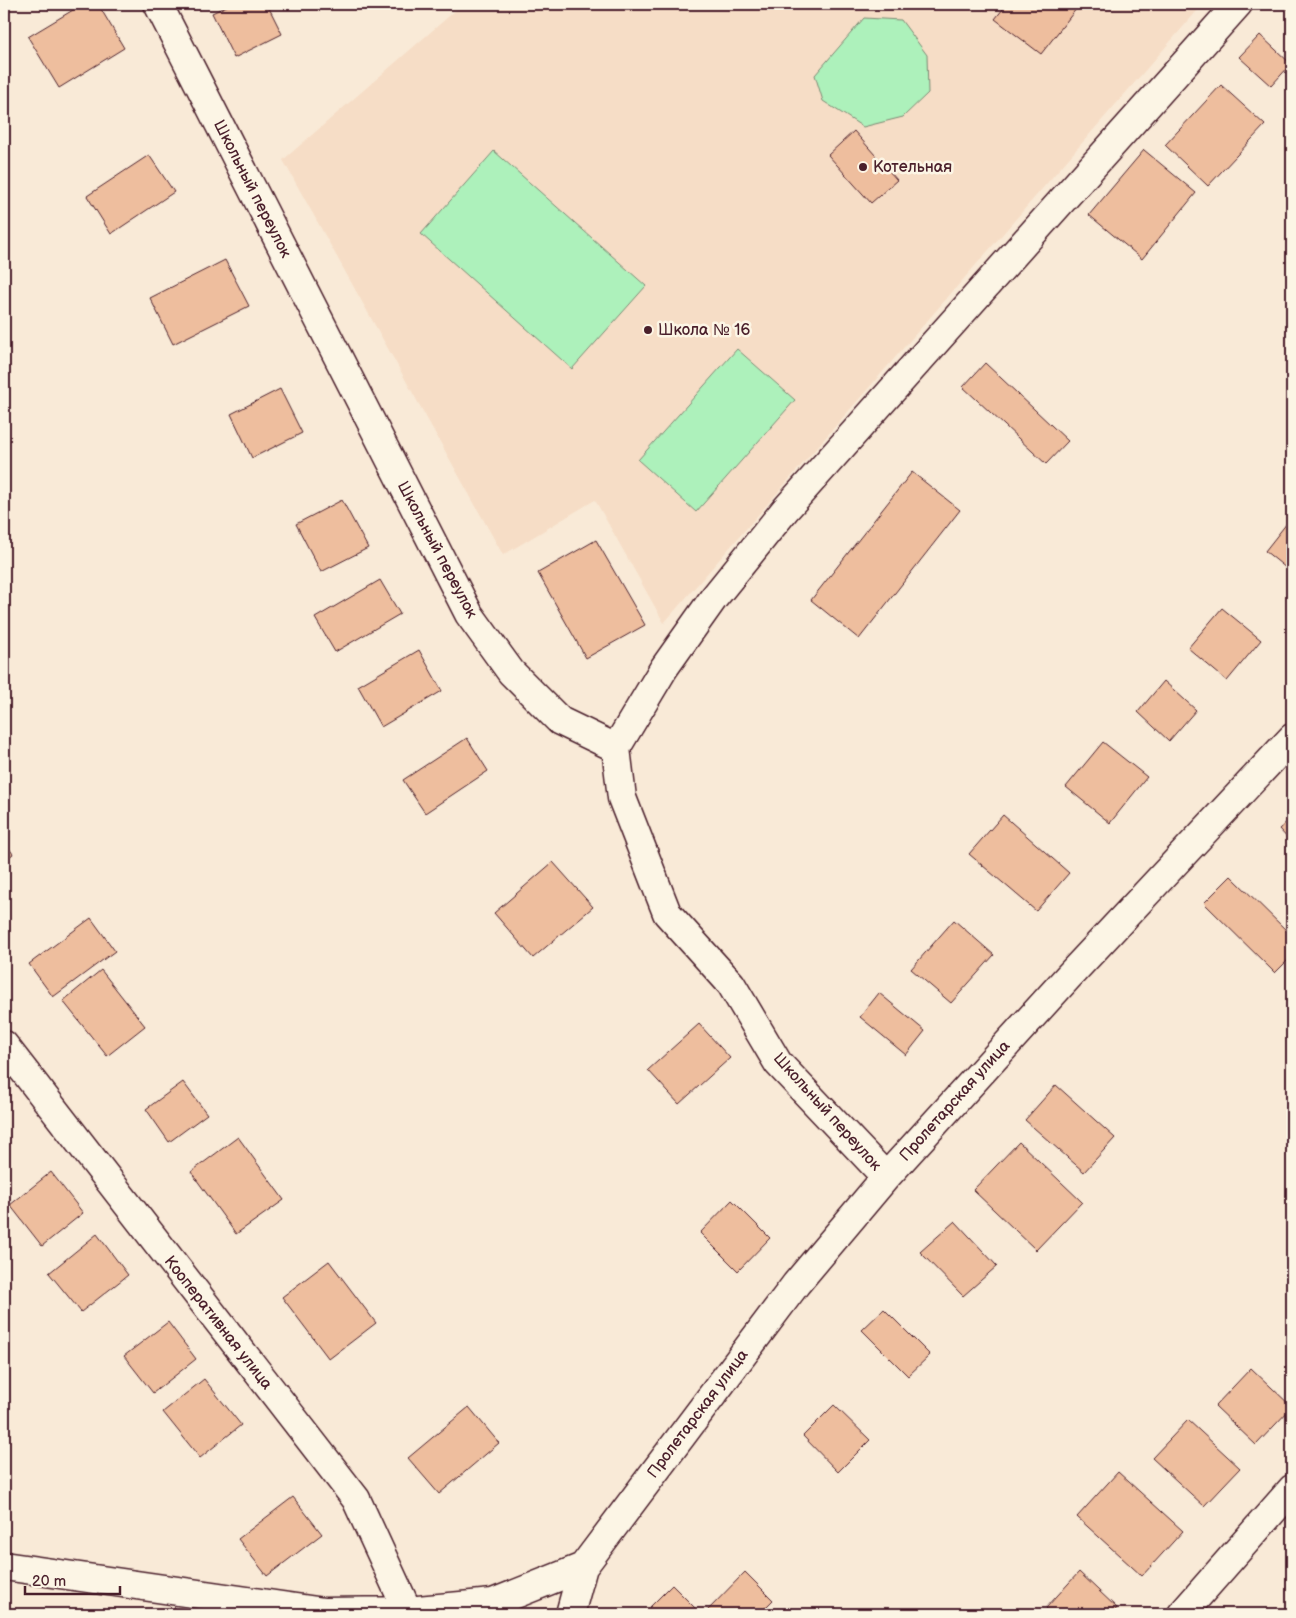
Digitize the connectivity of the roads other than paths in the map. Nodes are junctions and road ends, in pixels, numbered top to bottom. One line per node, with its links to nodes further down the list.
1 (158, 4): 4 (street, Школьный переулок)
2 (1238, 4): 4 (street)
3 (1292, 738): 6 (street, Пролетарская улица)
4 (616, 748): 6 (street, Школьный переулок)
5 (4, 1046): 10 (street, Кооперативная улица)
6 (886, 1178): 9 (street, Пролетарская улица)
7 (1292, 1489): 12 (street)
8 (4, 1566): 10 (street)
9 (583, 1567): 10 (street); 11 (street, Пролетарская улица)
10 (408, 1612)
11 (570, 1614)
12 (1182, 1614)

